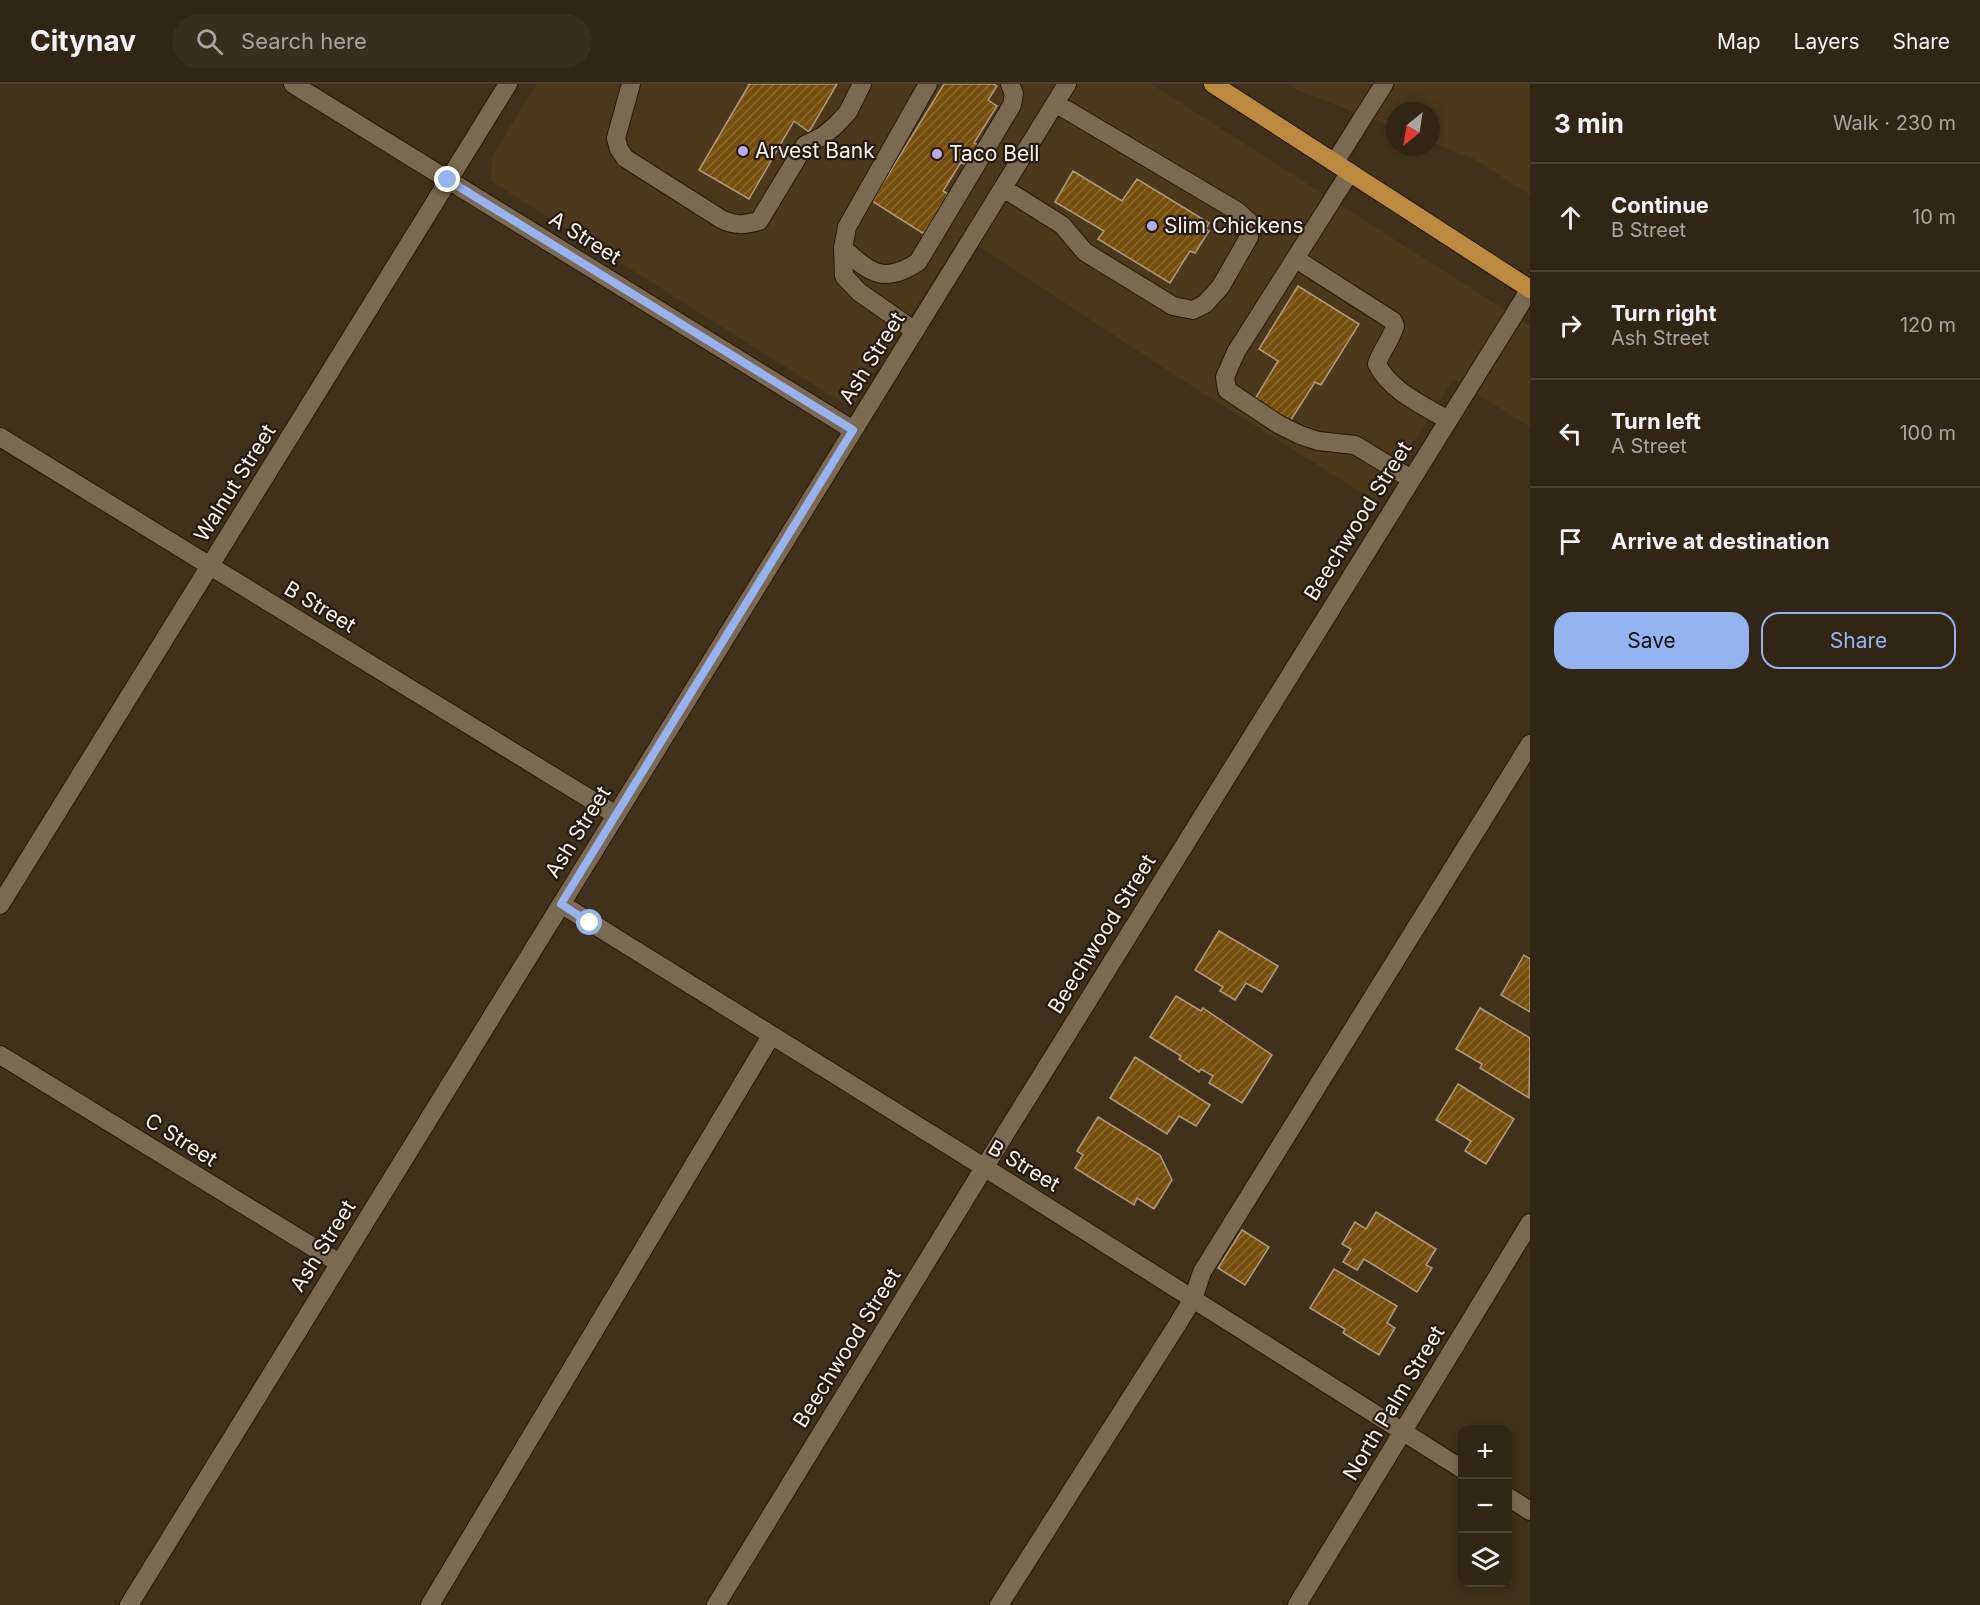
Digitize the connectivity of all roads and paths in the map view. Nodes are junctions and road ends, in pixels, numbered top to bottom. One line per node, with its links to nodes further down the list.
1 (293, 84): 13 (street, A Street)
2 (508, 84): 13 (street, Walnut Street)
3 (862, 84): 9 (street)
4 (928, 84): 15 (street)
5 (1010, 84): 15 (street)
6 (1067, 84): 10 (street, Ash Street)
7 (1213, 84): 11 (main road)
8 (1384, 84): 11 (street)
9 (627, 86)
10 (1055, 103): 14 (street, Ash Street); 14 (street)
11 (1335, 162): 12 (main road)
12 (1350, 172): 16 (street); 17 (main road)
13 (448, 180): 20 (street, A Street); 23 (street, Walnut Street)
14 (1003, 188): 18 (street, Ash Street)
15 (843, 248): 18 (street)
16 (1296, 259): 19 (street); 22 (street)
17 (1530, 289): 19 (street, Beechwood Street)
18 (915, 332): 20 (street, Ash Street)
19 (1448, 420): 22 (street, Beechwood Street)
20 (853, 430): 25 (street, Ash Street)
21 (0, 437): 23 (street, B Street)
22 (1411, 479): 30 (street, Beechwood Street)
23 (210, 566): 25 (street, B Street); 27 (street, Walnut Street)
24 (1530, 744): 33 (street)
25 (616, 815): 26 (street, Ash Street)
26 (561, 904): 28 (street, B Street); 32 (street, Ash Street)
27 (0, 905)
28 (771, 1036): 30 (street, B Street); 39 (street)
29 (0, 1055): 32 (street, C Street)
30 (984, 1168): 33 (street, B Street); 40 (street, Beechwood Street)
31 (1530, 1223): 34 (street, North Palm Street)
32 (339, 1263): 38 (street, Ash Street)
33 (1193, 1299): 34 (street, B Street); 41 (street)
34 (1404, 1432): 35 (street, B Street); 42 (street, North Palm Street)
35 (1458, 1466)
36 (1512, 1500): 37 (street)
37 (1530, 1511)
38 (129, 1605)
39 (430, 1605)
40 (716, 1605)
41 (999, 1605)
42 (1297, 1605)

